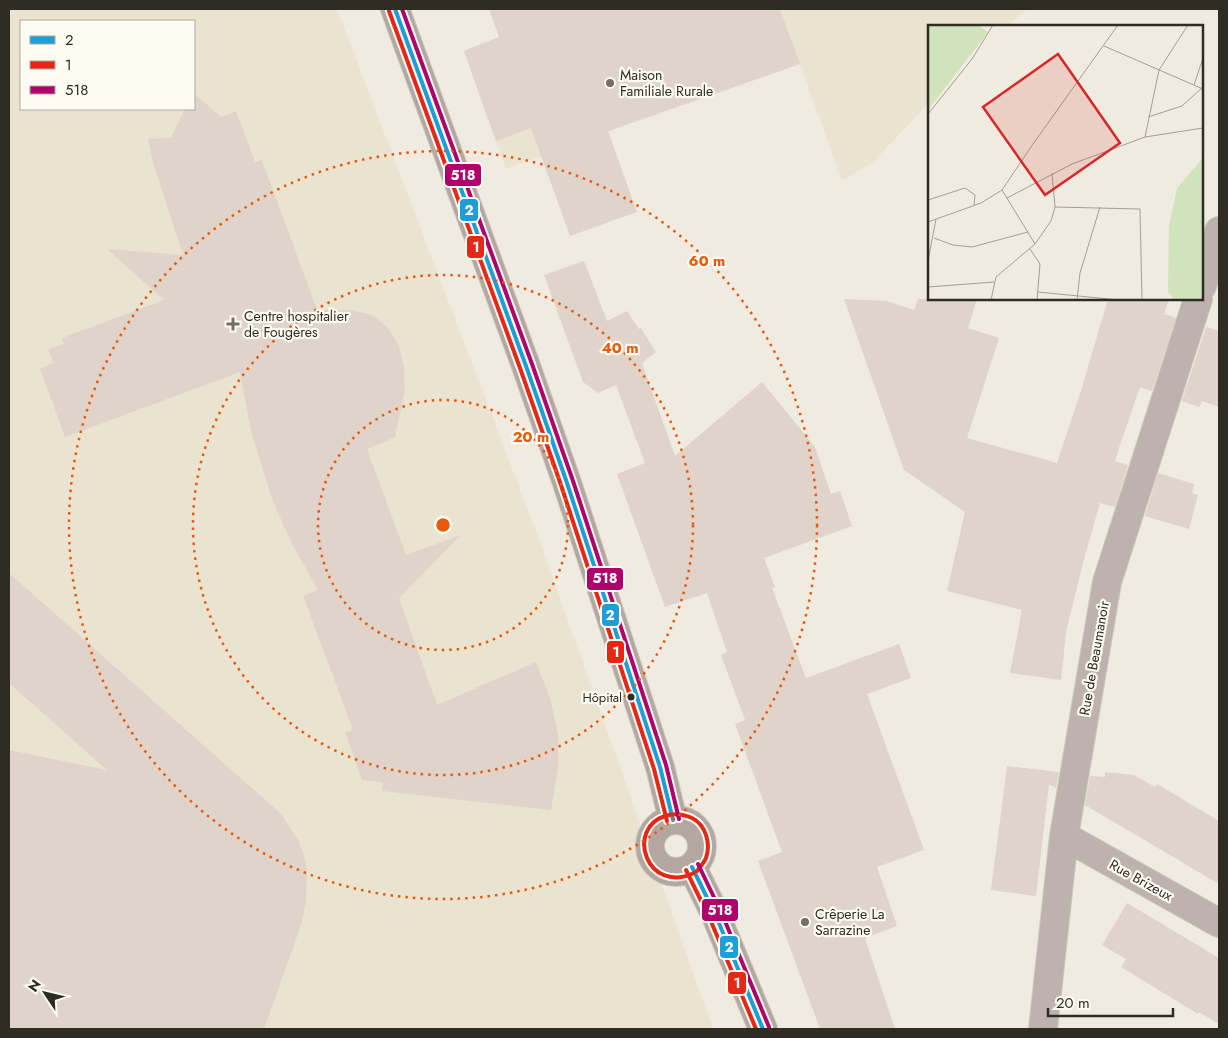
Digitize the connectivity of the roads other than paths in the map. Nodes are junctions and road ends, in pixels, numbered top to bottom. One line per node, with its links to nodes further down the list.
1 (395, 9): 5 (main road)
2 (1219, 231): 3 (street)
3 (1203, 283)
4 (1198, 300): 6 (street, Rue de Beaumanoir)
5 (673, 820): 7 (main road); 7 (main road)
6 (1064, 836): 8 (street, Rue Brizeux); 10 (street, Rue de Beaumanoir)
7 (692, 867): 9 (main road)
8 (1219, 923)
9 (763, 1029)
10 (1043, 1029)

